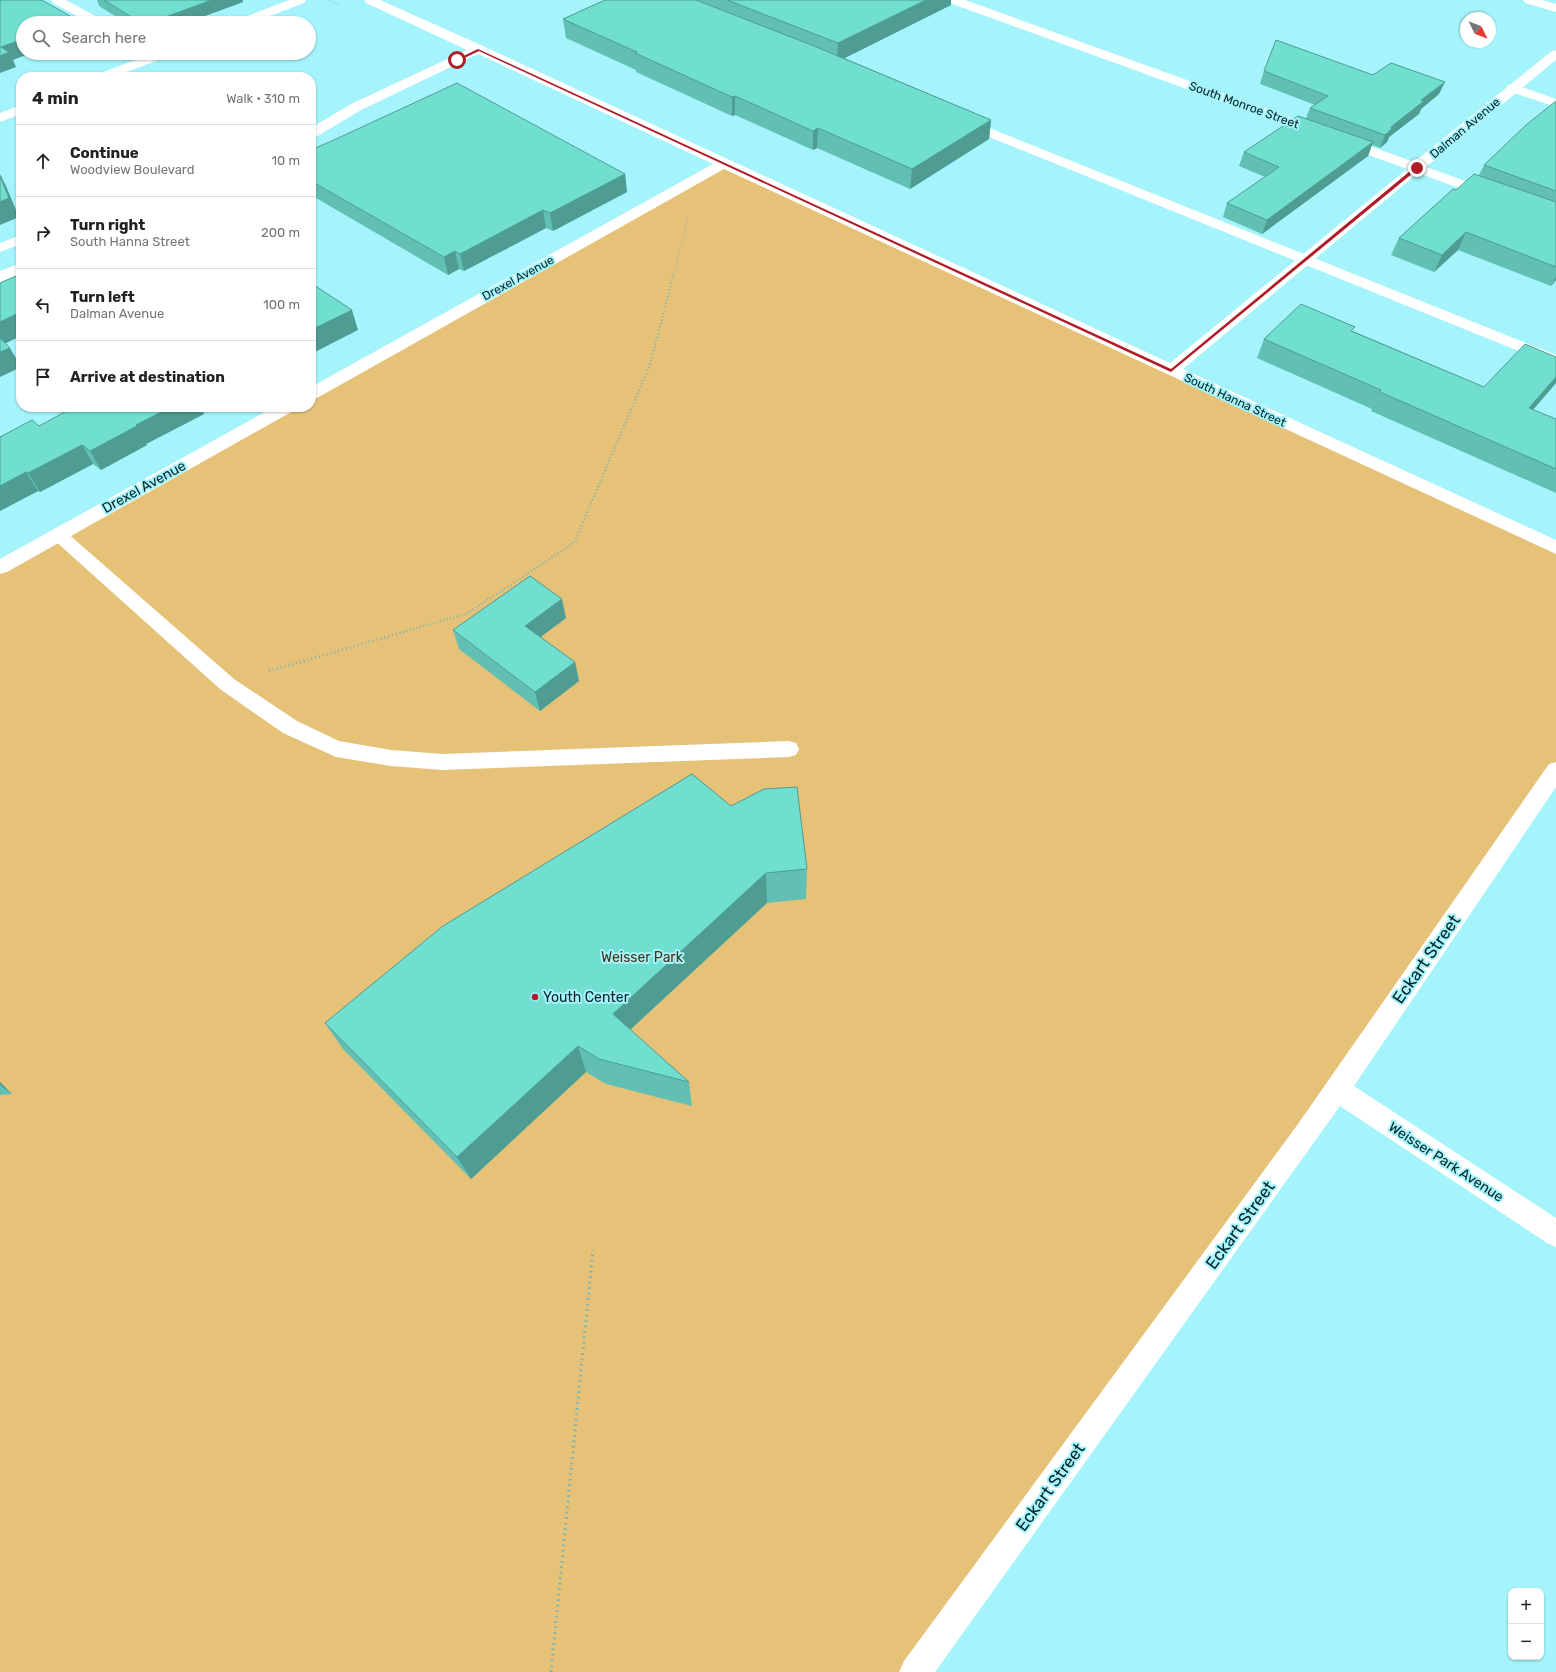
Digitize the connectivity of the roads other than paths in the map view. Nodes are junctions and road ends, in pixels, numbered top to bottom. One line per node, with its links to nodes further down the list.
1 (57, 0): 7 (street)
2 (300, 0): 8 (street)
3 (370, 0): 9 (street, South Hanna Street)
4 (954, 0): 22 (street, South Monroe Street)
5 (1529, 0): 6 (street)
6 (1556, 8)
7 (86, 16)
8 (259, 16)
9 (479, 50): 15 (street); 21 (street, South Hanna Street)
10 (1556, 54): 13 (street, Dalman Avenue)
11 (145, 60): 12 (street)
12 (116, 72)
13 (1513, 88): 14 (street); 22 (street, Dalman Avenue)
14 (1556, 103)
15 (356, 108): 19 (street); 20 (street)
16 (16, 111): 18 (street)
17 (948, 115): 26 (street)
18 (0, 118)
19 (316, 118)
20 (316, 131)
21 (724, 163): 30 (street, South Hanna Street); 31 (street, Drexel Avenue)
22 (1417, 168): 23 (street, South Monroe Street); 26 (street, Dalman Avenue)
23 (1505, 200)
24 (16, 241): 25 (street)
25 (0, 248)
26 (1306, 260): 29 (street); 30 (street, Dalman Avenue)
27 (16, 270): 28 (street)
28 (1, 276)
29 (1556, 361)
30 (1171, 371): 34 (street, South Hanna Street)
31 (316, 391)
32 (278, 412): 33 (street, Drexel Avenue)
33 (59, 535): 35 (street, Drexel Avenue); 36 (street)
34 (1556, 548)
35 (0, 567)
36 (789, 749)
37 (1556, 770): 38 (street, Eckart Street)
38 (1336, 1089): 39 (street, Weisser Park Avenue); 40 (street, Eckart Street)
39 (1556, 1234)
40 (915, 1672)

